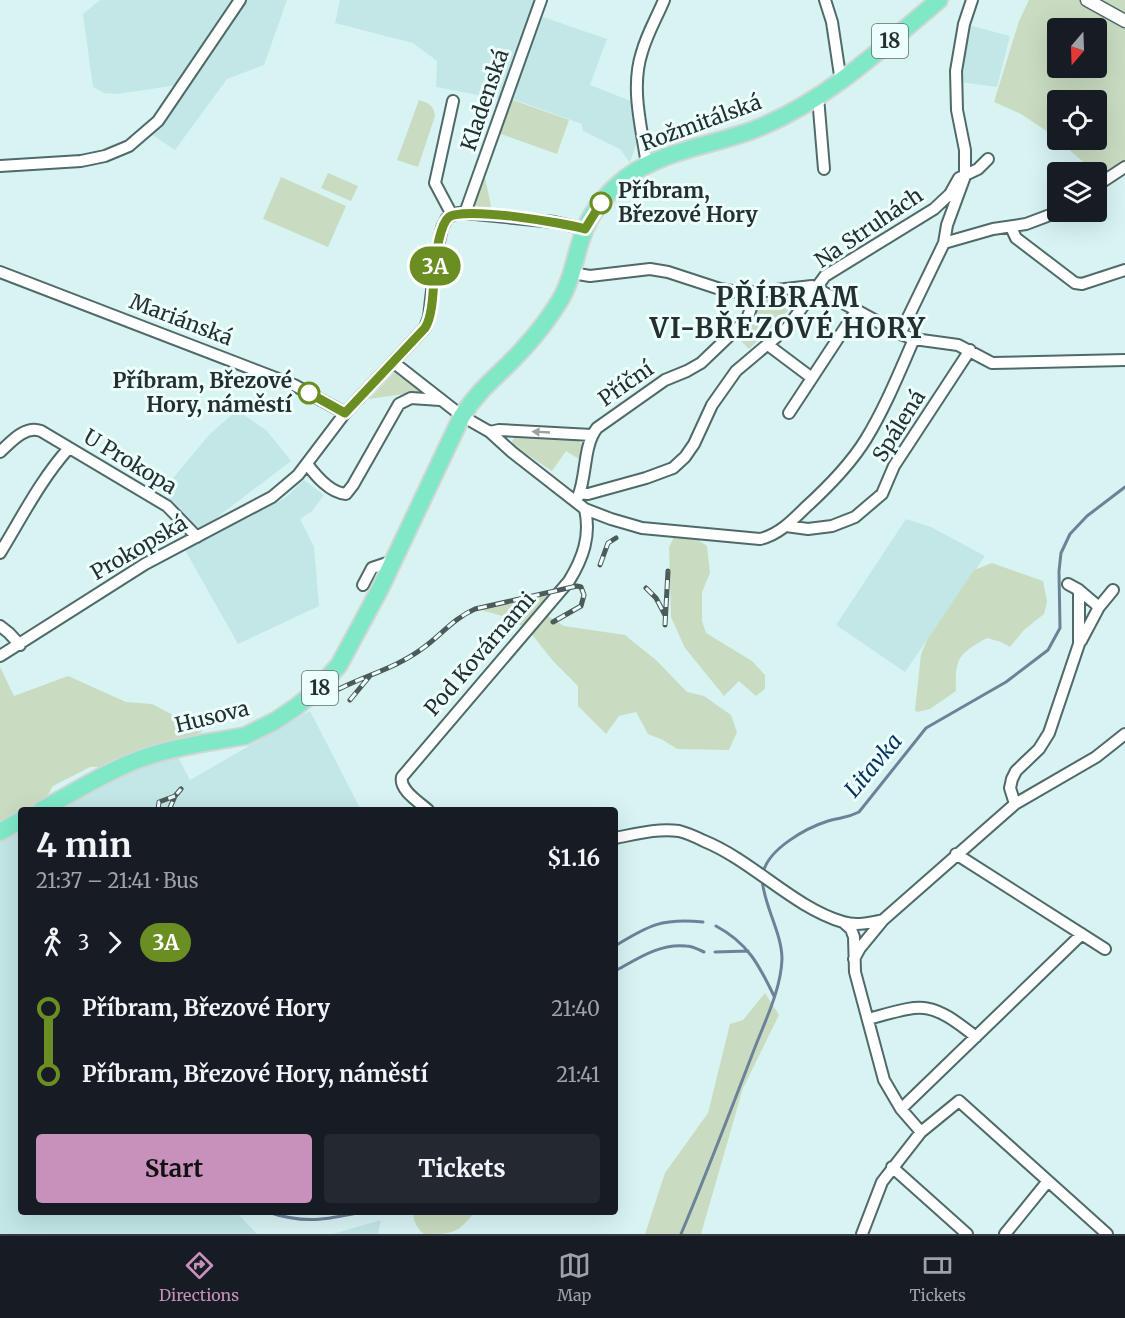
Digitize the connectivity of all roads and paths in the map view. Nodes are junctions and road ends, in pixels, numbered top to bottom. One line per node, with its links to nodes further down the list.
1 (240, 0): 14 (street)
2 (541, 0): 19 (street, Kladenská)
3 (664, 0): 13 (street)
4 (825, 0): 9 (street)
5 (939, 0): 9 (main road, Rožmitálská / 18)
6 (972, 0): 17 (street, Na Struhách)
7 (1087, 0): 8 (street)
8 (1125, 21)
9 (841, 82): 10 (main road, Rožmitálská / 18)
10 (818, 97): 13 (main road, Rožmitálská / 18); 16 (street)
11 (453, 101): 20 (street)
12 (988, 159): 17 (street, Na Struhách)
13 (647, 165): 23 (main road, Rožmitálská / 18)
14 (0, 166)
15 (1125, 167): 18 (street)
16 (824, 169)
17 (965, 176): 24 (street, Na Struhách); 28 (street, Na Struhách)
18 (1107, 179)
19 (465, 213): 20 (street); 23 (street)
20 (452, 215): 36 (street, Prokopská)
21 (1047, 216): 22 (street)
22 (1011, 227): 24 (street); 25 (street)
23 (585, 229): 27 (main road, Rožmitálská / 18)
24 (944, 243): 31 (street, Na Struhách)
25 (1125, 270)
26 (0, 272): 39 (street, Mariánská)
27 (572, 273): 29 (street); 41 (main road, Rožmitálská / 18)
28 (818, 288): 29 (street); 30 (street); 33 (street, Na Struhách)
29 (757, 292): 43 (street, Příční)
30 (856, 311): 31 (street); 37 (street)
31 (900, 334): 32 (street)
32 (914, 339): 34 (street); 49 (street)
33 (768, 345): 37 (street); 47 (street, Na Struhách)
34 (970, 350): 35 (street); 49 (street, Spálená)
35 (1125, 360)
36 (393, 362): 38 (street); 39 (street, Prokopská)
37 (812, 378): 40 (street)
38 (441, 400): 41 (street); 46 (street)
39 (345, 413): 46 (street, Prokopská)
40 (789, 413)
41 (462, 416): 42 (street); 52 (main road, Husova / 18)
42 (490, 432): 43 (street, one-way to 42); 47 (street)
43 (592, 435): 47 (street)
44 (69, 448): 45 (street, U Prokopa); 50 (street, U Prokopa); 51 (street)
45 (0, 452)
46 (307, 465): 50 (street, Prokopská)
47 (578, 497): 48 (street)
48 (585, 509): 49 (street); 65 (street, Pod Kovárnami)
49 (786, 526)
50 (197, 537): 60 (street, Prokopská)
51 (0, 553)
52 (393, 561): 54 (street); 64 (main road, Husova / 18)
53 (1068, 584): 55 (street)
54 (363, 585)
55 (1079, 590): 57 (street); 59 (street)
56 (1113, 590): 57 (street)
57 (1100, 607): 59 (street)
58 (0, 626): 60 (street)
59 (1079, 644): 63 (street)
60 (20, 645): 61 (street, Prokopská)
61 (0, 656)
62 (1125, 734): 63 (street)
63 (1015, 804): 69 (street)
64 (46, 807)
65 (425, 807)
66 (18, 822): 67 (main road)
67 (0, 832)
68 (618, 838): 71 (street)
69 (957, 854): 70 (street); 72 (street)
70 (883, 920): 71 (street); 74 (street)
71 (843, 922): 74 (street)
72 (1082, 934): 73 (street); 76 (street)
73 (1105, 949)
74 (854, 959): 75 (street)
75 (868, 1019): 76 (street); 77 (street)
76 (975, 1037): 77 (street)
77 (901, 1109): 78 (street)
78 (921, 1132): 79 (street); 80 (street)
79 (892, 1167): 81 (street); 82 (street)
80 (1048, 1181): 83 (street); 84 (street)
81 (862, 1234)
82 (967, 1234)
83 (1005, 1234)
84 (1107, 1234)

